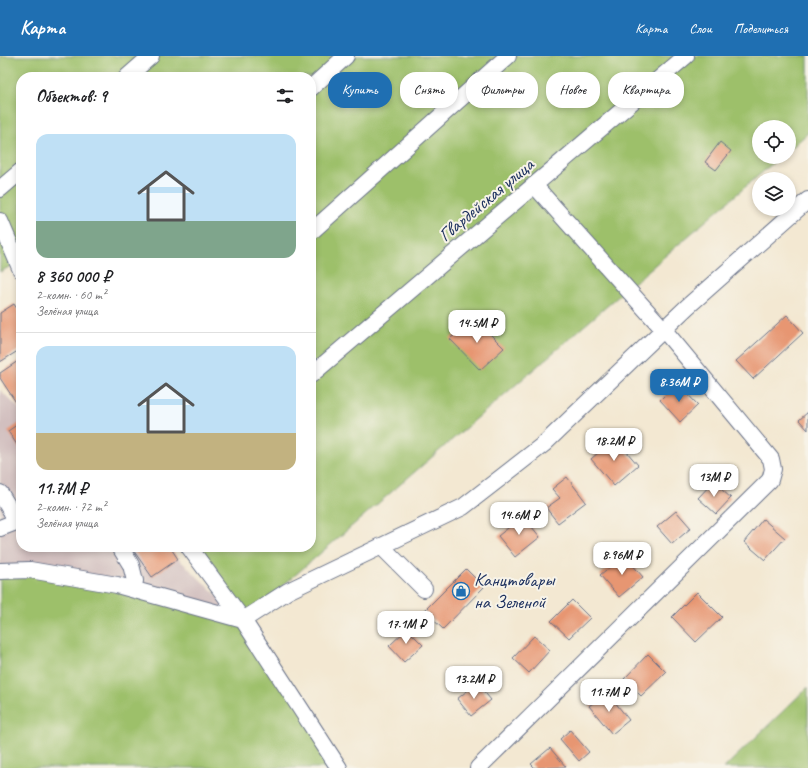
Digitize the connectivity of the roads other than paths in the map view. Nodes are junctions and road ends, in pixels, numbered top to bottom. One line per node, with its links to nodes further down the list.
1 (151, 56): 5 (street)
2 (346, 56): 6 (street)
3 (508, 56): 12 (street)
4 (686, 56): 8 (street, Гвардейская улица)
5 (133, 72)
6 (316, 83)
7 (16, 175): 9 (street)
8 (534, 185): 14 (street); 15 (street, Гвардейская улица)
9 (0, 189)
10 (808, 200): 14 (street)
11 (0, 221): 13 (street)
12 (316, 228)
13 (16, 258)
14 (664, 330): 20 (street); 28 (street)
15 (316, 371)
16 (0, 493): 17 (street)
17 (16, 516)
18 (16, 521): 19 (street)
19 (0, 528)
20 (381, 546): 25 (street); 26 (street)
21 (123, 552): 24 (street)
22 (194, 552): 26 (street)
23 (0, 572): 26 (street)
24 (135, 581)
25 (424, 589)
26 (243, 620): 27 (street)
27 (339, 768)
28 (478, 768)

